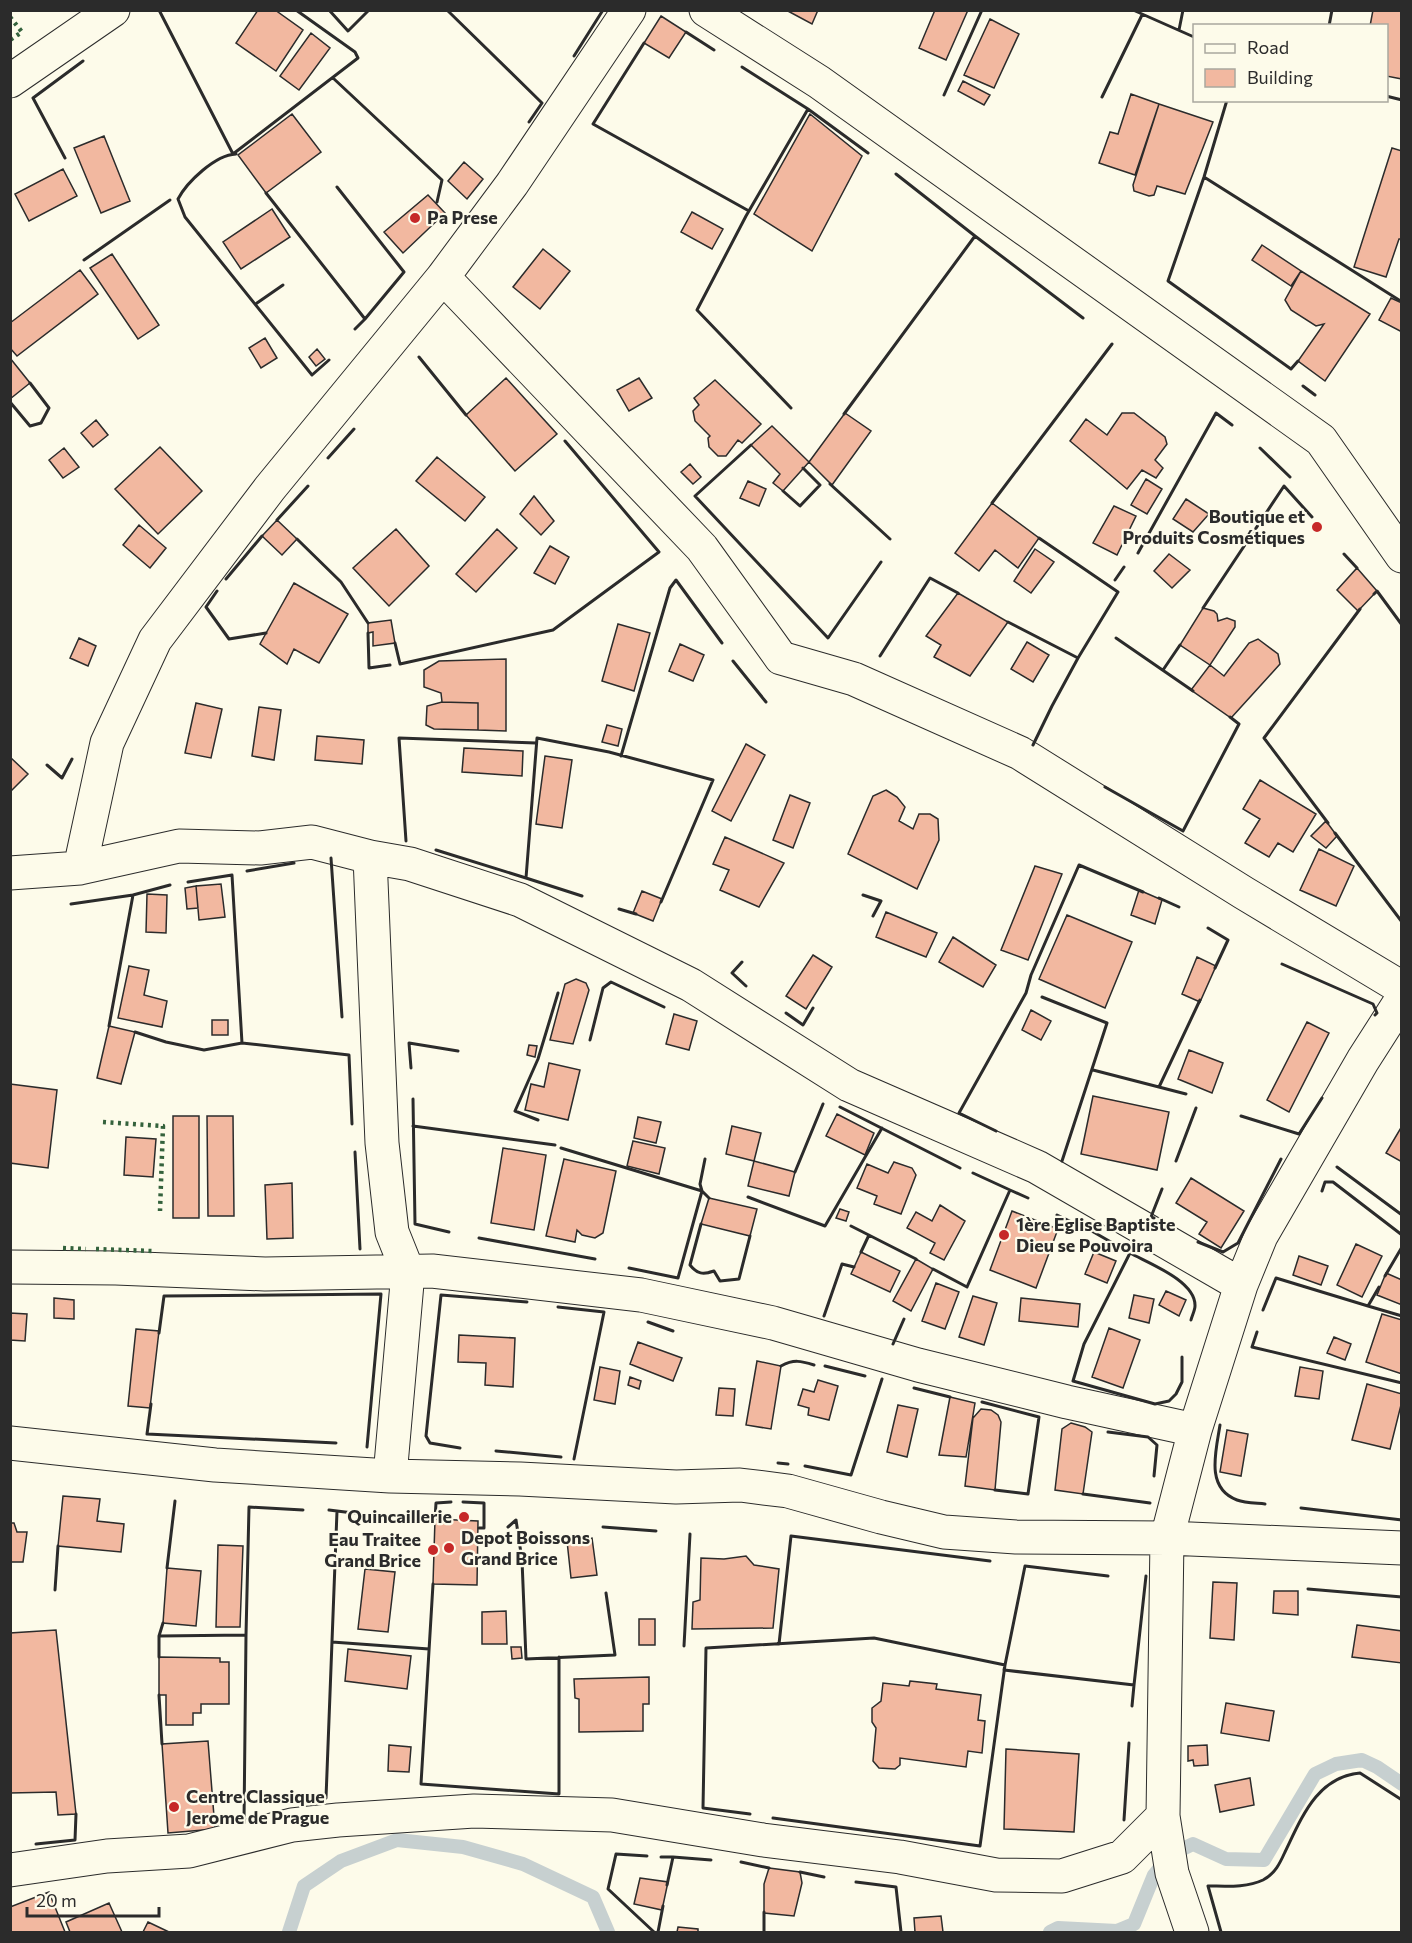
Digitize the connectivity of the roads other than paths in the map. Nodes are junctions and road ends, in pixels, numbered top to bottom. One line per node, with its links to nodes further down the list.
1 (113, 10): 4 (street)
2 (629, 10): 5 (street)
3 (706, 10): 6 (street)
4 (10, 81)
5 (443, 277): 8 (street); 10 (street)
6 (1401, 556)
7 (370, 857): 8 (street); 13 (street); 14 (street)
8 (81, 868): 9 (street)
9 (10, 873)
10 (1401, 988)
11 (1401, 999): 14 (street)
12 (10, 1268): 13 (street)
13 (408, 1272): 15 (street); 17 (street)
14 (1241, 1286): 15 (street)
15 (1195, 1430): 18 (street)
16 (10, 1443): 17 (street)
17 (390, 1476): 18 (street)
18 (1167, 1538): 19 (street); 20 (street)
19 (1401, 1548)
20 (1163, 1816): 21 (street); 22 (street)
21 (10, 1870)
22 (1192, 1932)

